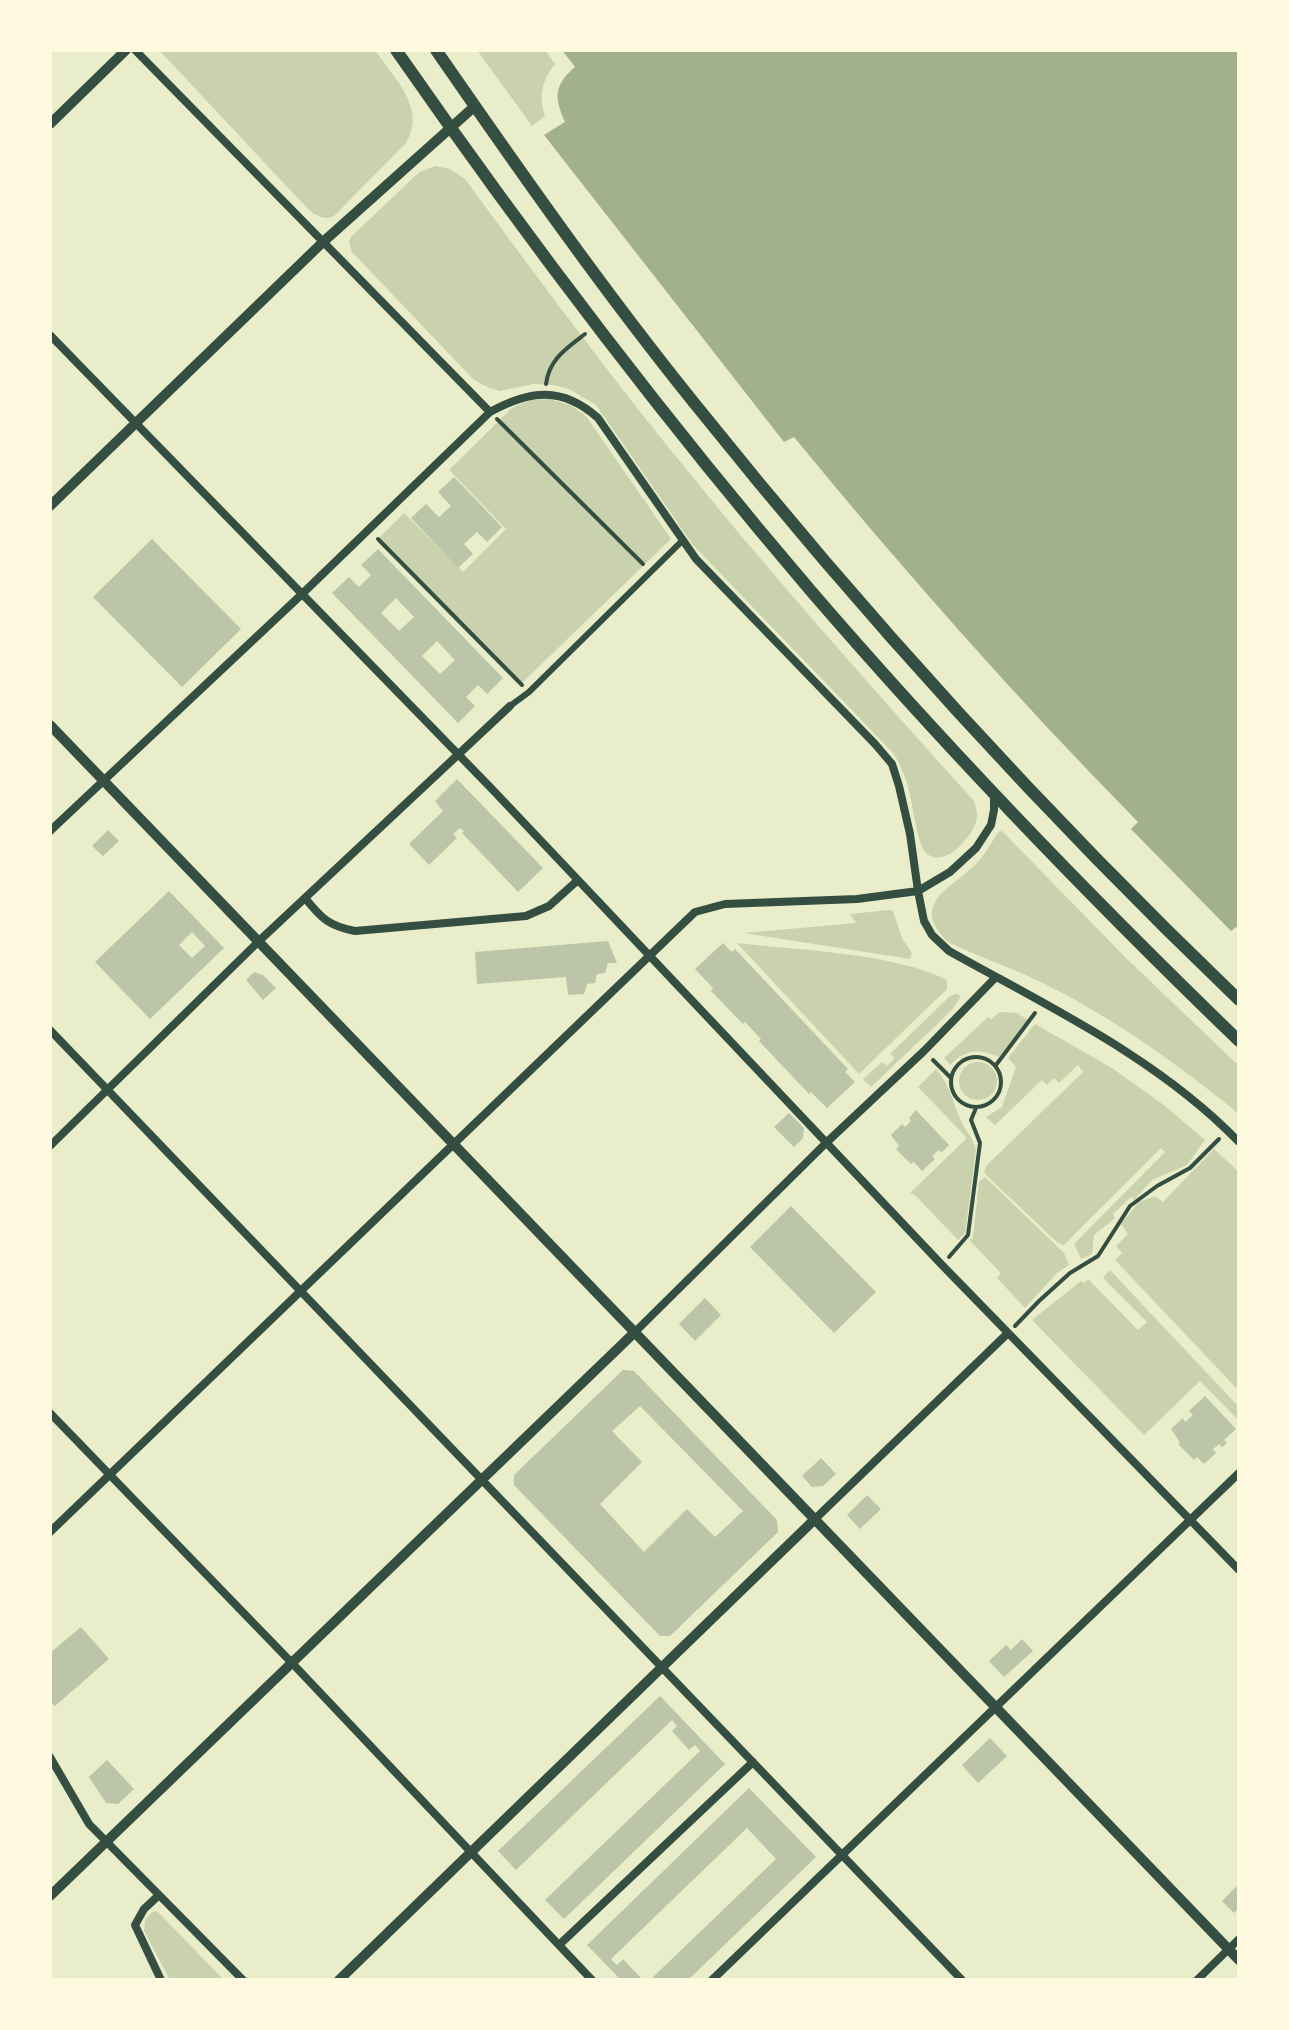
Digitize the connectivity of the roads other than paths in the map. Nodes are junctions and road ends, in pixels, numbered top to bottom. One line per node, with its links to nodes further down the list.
1 (126, 50): 6 (street)
2 (135, 50): 8 (street)
3 (396, 50): 7 (main road)
4 (436, 50): 5 (main road)
5 (475, 106): 7 (street); 27 (main road)
6 (50, 124)
7 (450, 127): 8 (street); 19 (main road)
8 (323, 242): 10 (street); 11 (street)
9 (50, 335): 11 (street)
10 (490, 412): 13 (street); 14 (street)
11 (136, 423): 12 (street); 14 (street)
12 (50, 506)
13 (682, 541): 15 (street); 22 (street)
14 (301, 595): 17 (street); 18 (street)
15 (510, 706): 17 (street)
16 (50, 725): 18 (street)
17 (457, 754): 21 (street); 23 (street)
18 (103, 780): 20 (street); 24 (street)
19 (994, 794): 22 (street); 29 (main road)
20 (50, 832)
21 (578, 880): 23 (street); 25 (street)
22 (918, 891): 25 (street); 26 (street)
23 (305, 898): 24 (street)
24 (259, 941): 30 (street); 33 (street)
25 (650, 956): 31 (street); 33 (street)
26 (996, 977): 31 (street); 32 (street)
27 (1239, 1000)
28 (50, 1030): 30 (street)
29 (1239, 1041)
30 (108, 1090): 34 (street); 35 (street)
31 (827, 1142): 36 (street); 37 (street)
32 (1239, 1142)
33 (454, 1144): 35 (street); 36 (street)
34 (50, 1146)
35 (301, 1291): 40 (street); 41 (street)
36 (635, 1332): 41 (street); 42 (street)
37 (1008, 1333): 42 (street); 43 (street)
38 (50, 1414): 40 (street)
39 (1239, 1473): 43 (street)
40 (110, 1475): 44 (street); 46 (street)
41 (482, 1480): 46 (street); 47 (street)
42 (815, 1519): 47 (street); 48 (street)
43 (1190, 1520): 45 (street); 48 (street)
44 (50, 1532)
45 (1239, 1570)
46 (292, 1663): 51 (street); 52 (street)
47 (662, 1668): 50 (street); 52 (street)
48 (997, 1707): 53 (street); 58 (street)
49 (50, 1758): 51 (street)
50 (753, 1762): 53 (street); 57 (street)
51 (107, 1841): 54 (street); 55 (street)
52 (470, 1853): 57 (street); 62 (street)
53 (842, 1854): 64 (street); 65 (street)
54 (160, 1895): 60 (street); 61 (street)
55 (50, 1896)
56 (1239, 1939): 58 (street)
57 (558, 1945): 63 (street)
58 (1228, 1949): 59 (street); 66 (street)
59 (1239, 1960)
60 (161, 1980)
61 (243, 1980)
62 (339, 1980)
63 (592, 1980)
64 (712, 1980)
65 (962, 1980)
66 (1197, 1980)

